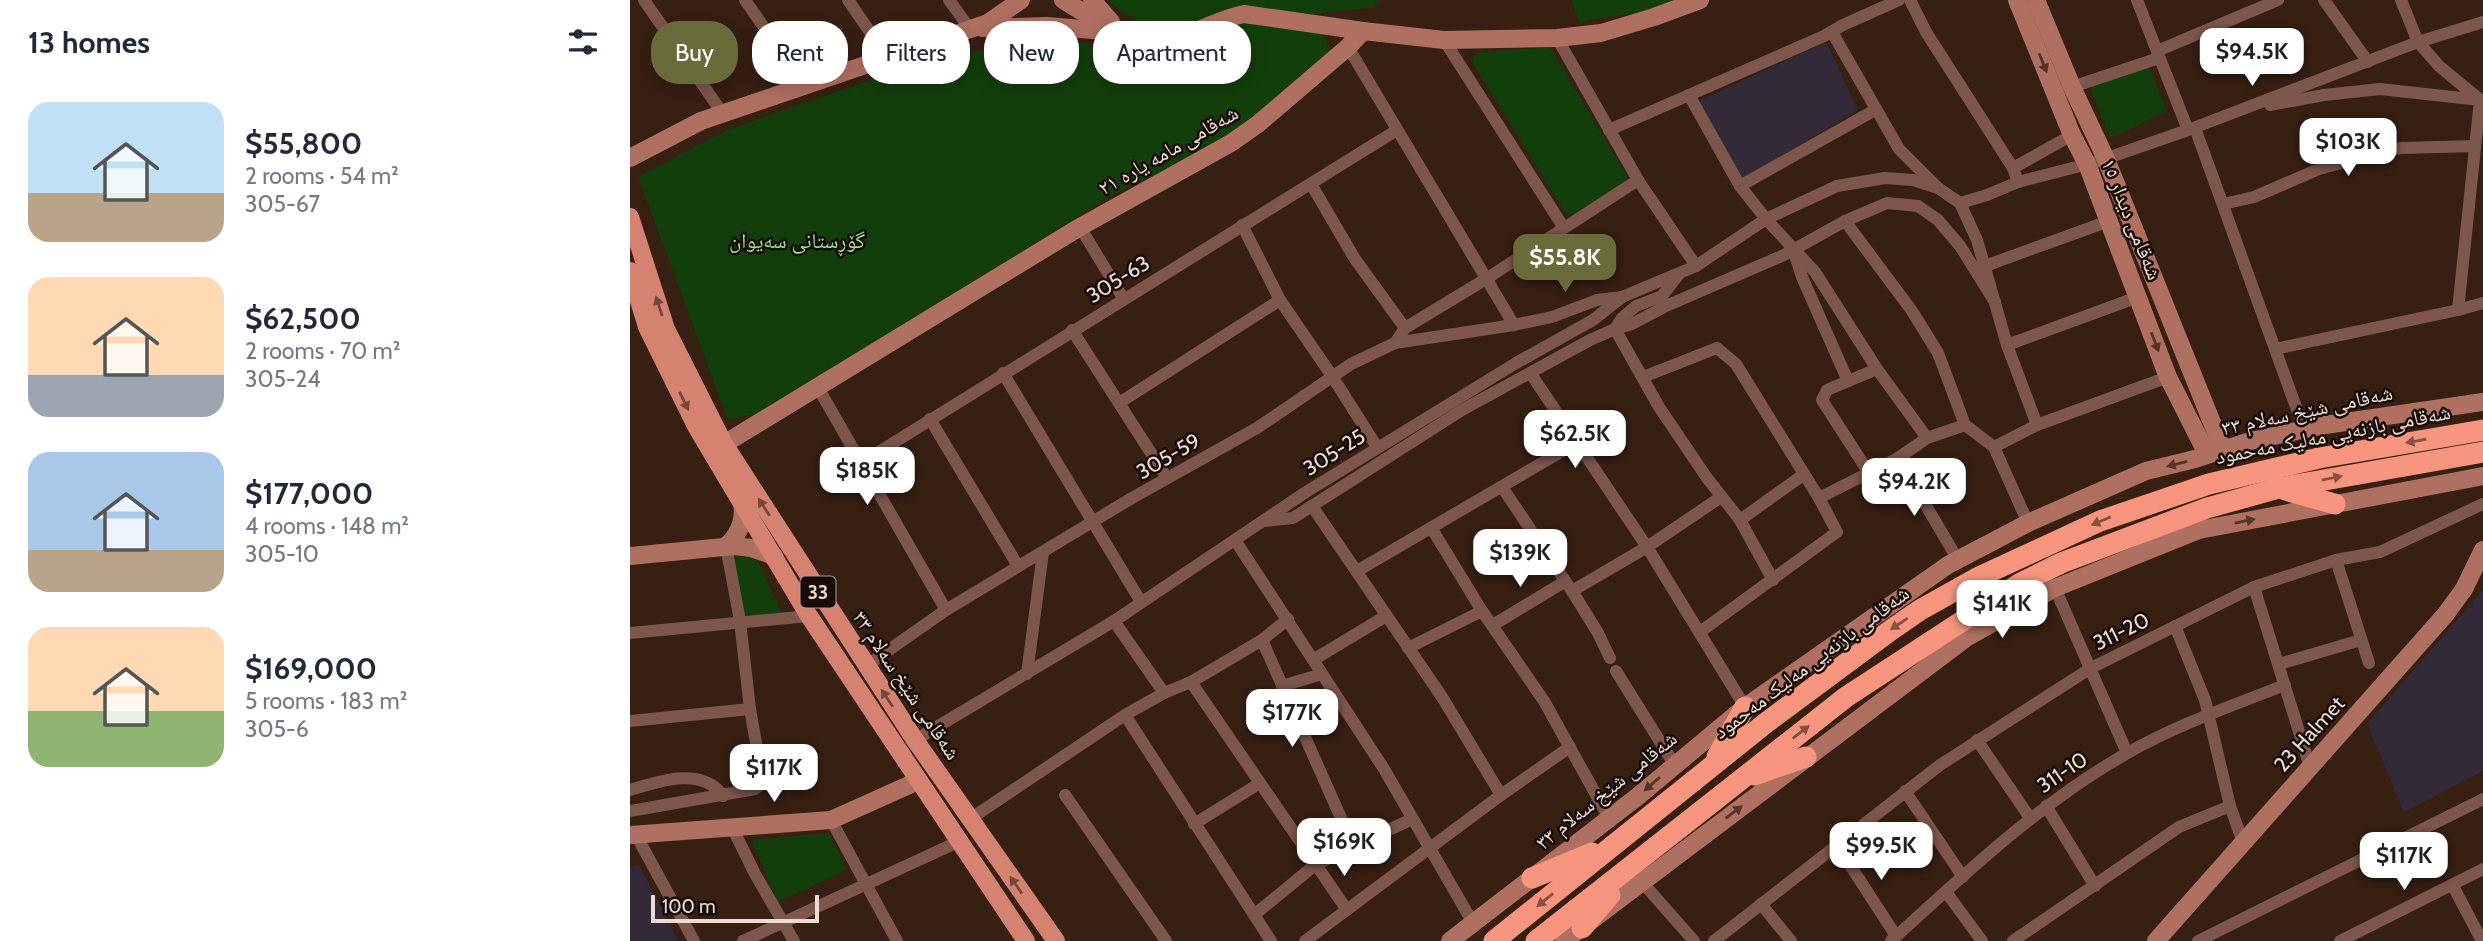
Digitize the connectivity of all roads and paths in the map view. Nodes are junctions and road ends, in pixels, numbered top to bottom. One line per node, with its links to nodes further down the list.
1 (644, 0): 40 (street)
2 (745, 0): 34 (street)
3 (848, 0): 17 (street)
4 (949, 0): 18 (street)
5 (1021, 0): 23 (street)
6 (1063, 0): 19 (street)
7 (1092, 0): 20 (street)
8 (1700, 0): 27 (street)
9 (1899, 0): 26 (street)
10 (1910, 0): 48 (street)
11 (2017, 0): 44 (street, شەقامی دیدار ١٥, one-way to 44)
12 (2035, 0): 35 (street, شەقامی دیدار ١٥)
13 (2137, 0): 31 (street)
14 (2278, 0): 31 (street)
15 (2324, 0): 32 (street)
16 (2401, 0): 29 (street)
17 (862, 21)
18 (964, 21)
19 (1100, 21)
20 (1111, 21)
21 (1217, 21): 25 (street)
22 (2483, 22): 29 (street)
23 (970, 29): 24 (street)
24 (1093, 31)
25 (1363, 31): 28 (street); 30 (street, شەقامی مامە یارە ٢١)
26 (1832, 32): 36 (street); 38 (street)
27 (1557, 38): 28 (street); 43 (street)
28 (1444, 40): 62 (street)
29 (2418, 42): 32 (street); 37 (street)
30 (1348, 47): 42 (street); 61 (street, شەقامی مامە یارە ٢١)
31 (2158, 54): 35 (street); 41 (street)
32 (2368, 62): 39 (street)
33 (862, 67): 34 (street)
34 (805, 86): 40 (street)
35 (2072, 87): 47 (street, شەقامی دیدار ١٥)
36 (1689, 95): 43 (street); 52 (street)
37 (2482, 101): 39 (street); 45 (street)
38 (1875, 110): 52 (street); 53 (street)
39 (2238, 111): 41 (street)
40 (723, 114): 46 (street)
41 (2192, 129): 47 (street); 55 (street)
42 (1397, 130): 51 (street, 305-63); 68 (street)
43 (1609, 130): 49 (street)
44 (2073, 135): 47 (street, شەقامی دیدار ١٥); 48 (street)
45 (2475, 146): 55 (street); 75 (street)
46 (630, 158)
47 (2096, 162): 50 (street); 59 (street, شەقامی دیدار ١٥); 103 (street, شەقامی دیدار ١٥)
48 (2013, 168): 50 (street)
49 (1638, 180): 62 (street); 64 (street)
50 (2018, 181): 54 (street)
51 (1311, 184): 60 (street, 305-63); 77 (street)
52 (1740, 186): 57 (street)
53 (1938, 188): 54 (street); 57 (street)
54 (1960, 203): 65 (street)
55 (2223, 204): 82 (street)
56 (630, 217): 99 (main road, شەقامی شێخ سەلام ٣٣ / 33, one-way to 56)
57 (1766, 219): 63 (street); 64 (street)
58 (1845, 221): 63 (street); 73 (street); 94 (street)
59 (2109, 221): 65 (street); 70 (street, شەقامی دیدار ١٥)
60 (1242, 225): 71 (street, 305-63); 72 (street)
61 (1080, 227): 71 (street); 90 (street, شەقامی مامە یارە ٢١)
62 (1564, 228): 68 (street)
63 (1793, 250): 78 (street); 83 (street); 89 (street)
64 (1696, 266): 67 (street)
65 (1985, 266): 73 (street)
66 (630, 271): 115 (main road, شەقامی شێخ سەلام ٣٣ / 33, one-way to 115)
67 (1679, 274): 69 (street); 78 (street)
68 (1486, 279): 76 (street); 77 (street)
69 (1622, 296): 76 (street); 101 (street, 305-25)
70 (2138, 297): 81 (street); 88 (street, شەقامی دیدار ١٥, one-way to 88)
71 (1123, 298): 79 (street, 305-63)
72 (1280, 299): 86 (street); 92 (street)
73 (1995, 302): 81 (street)
74 (2483, 303): 75 (street)
75 (2458, 310): 82 (street)
76 (1514, 325): 80 (street)
77 (1405, 328): 80 (street)
78 (1615, 329): 85 (street); 87 (street)
79 (1072, 330): 84 (street, 305-63); 92 (street)
80 (1395, 343): 86 (street, 305-59)
81 (2007, 345): 95 (street)
82 (2275, 349): 96 (street)
83 (1877, 369): 89 (street); 98 (street)
84 (1003, 373): 93 (street, 305-63); 121 (street)
85 (1531, 374): 100 (street); 118 (street)
86 (1332, 376): 101 (street); 110 (street, 305-59)
87 (1643, 377): 108 (street); 113 (street)
88 (2168, 377): 95 (street); 103 (street, شەقامی دیدار ١٥)
89 (1848, 381): 107 (street)
90 (817, 386): 99 (street, شەقامی مامە یارە ٢١); 106 (street)
91 (2483, 402): 96 (street, شەقامی شێخ سەلام ٣٣)
92 (1119, 404): 110 (street)
93 (930, 419): 106 (street, 305-63); 136 (street)
94 (1965, 425): 98 (street); 102 (street)
95 (2037, 425): 102 (street)
96 (2304, 429): 103 (street, شەقامی شێخ سەلام ٣٣)
97 (2483, 430): 125 (highway, شەقامی بازنەیی مەلیک مەحمود, one-way to 125)
98 (1927, 438): 105 (street)
99 (724, 443): 143 (main road, شەقامی شێخ سەلام ٣٣ / 33, one-way to 99)
100 (1576, 443): 111 (street); 127 (street)
101 (1377, 447): 120 (street, 305-25)
102 (1994, 447): 122 (street)
103 (2215, 452): 122 (street, شەقامی شێخ سەلام ٣٣, one-way to 122)
104 (2483, 452): 112 (highway, شەقامی بازنەیی مەلیک مەحمود, one-way to 104)
105 (1898, 458): 107 (street); 132 (street)
106 (861, 463): 145 (street)
107 (1869, 473): 114 (street)
108 (1803, 475): 114 (street); 119 (street)
109 (2483, 476): 116 (street)
110 (1167, 478): 121 (street, 305-59)
111 (1502, 487): 123 (street); 140 (street)
112 (2279, 488): 116 (highway); 135 (highway, شەقامی بازنەیی مەلیک مەحمود)
113 (1721, 497): 119 (street); 127 (street)
114 (1819, 498): 138 (street)
115 (742, 502): 126 (street); 131 (main road, شەقامی شێخ سەلام ٣٣ / 33)
116 (2336, 504): 142 (street, one-way to 116)
117 (2483, 504): 133 (street, 311-20)
118 (1312, 506): 120 (street); 137 (street)
119 (1740, 520): 138 (street)
120 (1264, 521): 124 (street, 305-25)
121 (1093, 522): 129 (street, 305-59); 144 (street)
122 (2028, 523): 132 (street, شەقامی شێخ سەلام ٣٣)
123 (1432, 529): 137 (street); 146 (street)
124 (1235, 540): 144 (street, 305-25); 149 (street)
125 (2051, 544): 134 (highway, شەقامی بازنەیی مەلیک مەحمود); 135 (highway)
126 (726, 546): 130 (street); 131 (street); 150 (street)
127 (1647, 547): 140 (street); 155 (street)
128 (2483, 550): 185 (street, 23 Halmet)
129 (1043, 552): 136 (street, 305-59); 167 (street)
130 (630, 556)
131 (774, 556): 147 (main road, شەقامی شێخ سەلام ٣٣ / 33)
132 (1958, 560): 173 (street, شەقامی شێخ سەلام ٣٣)
133 (2336, 560): 141 (street, 311-20); 158 (street)
134 (2009, 563): 139 (highway); 184 (highway, شەقامی بازنەیی مەلیک مەحمود, one-way to 184)
135 (2061, 563): 139 (highway, شەقامی بازنەیی مەلیک مەحمود)
136 (1018, 566): 145 (street, 305-59)
137 (1357, 571): 148 (street)
138 (1773, 580): 155 (street)
139 (2019, 584): 186 (highway, شەقامی بازنەیی مەلیک مەحمود, one-way to 139)
140 (1568, 586): 153 (street); 160 (street)
141 (2255, 587): 154 (street, 311-20); 163 (street)
142 (2055, 588): 165 (street); 182 (street)
143 (819, 593): 147 (main road); 151 (main road, شەقامی شێخ سەلام ٣٣ / 33)
144 (1141, 602): 152 (street, 305-25)
145 (946, 610): 164 (street, 305-59)
146 (1482, 611): 153 (street); 159 (street)
147 (810, 616): 150 (street); 151 (main road); 187 (main road, شەقامی شێخ سەلام ٣٣ / 33)
148 (1386, 616): 159 (street); 161 (street)
149 (1288, 620): 157 (street); 161 (street)
150 (740, 621): 156 (street); 174 (street)
151 (837, 621): 164 (main road, شەقامی شێخ سەلام ٣٣ / 33)
152 (1114, 621): 167 (street, 305-25); 172 (street)
153 (1493, 625): 180 (street)
154 (2175, 626): 165 (street, 311-20); 176 (street)
155 (1700, 632): 173 (street)
156 (630, 633)
157 (1262, 639): 169 (street); 170 (street)
158 (2361, 640): 162 (street); 163 (street)
159 (1408, 648): 191 (street)
160 (1610, 658)
161 (1313, 660): 168 (street)
162 (2369, 663)
163 (2279, 664): 171 (street)
164 (866, 666): 178 (main road, شەقامی شێخ سەلام ٣٣ / 33, one-way to 164)
165 (2091, 668): 179 (street, 311-20); 181 (street)
166 (1616, 671): 183 (street)
167 (1027, 674): 178 (street, 305-25)
168 (1322, 674): 170 (street); 201 (street)
169 (1191, 682): 172 (street); 188 (street)
170 (1282, 685): 209 (street)
171 (2285, 685): 176 (street, 311-10); 185 (street)
172 (1164, 693): 175 (street)
173 (1745, 707): 183 (street, شەقامی شێخ سەلام ٣٣); 184 (highway)
174 (750, 709): 177 (street); 193 (street)
175 (1125, 715): 200 (street); 203 (street)
176 (2209, 715): 181 (street, 311-10); 196 (street)
177 (630, 721)
178 (915, 740): 200 (main road, شەقامی شێخ سەلام ٣٣ / 33)
179 (1977, 740): 190 (street, 311-20); 199 (street)
180 (1570, 747): 191 (street); 198 (street)
181 (2127, 753): 195 (street, 311-10)
182 (1806, 757): 186 (highway); 217 (street, one-way to 182)
183 (1674, 764): 198 (street, شەقامی شێخ سەلام ٣٣, one-way to 198)
184 (1712, 767): 208 (highway, شەقامی بازنەیی مەلیک مەحمود)
185 (2310, 767): 207 (street, 23 Halmet)
186 (1739, 780): 212 (highway, شەقامی بازنەیی مەلیک مەحمود)
187 (918, 781): 202 (street); 206 (main road, شەقامی شێخ سەلام ٣٣ / 33)
188 (1260, 783): 203 (street); 213 (street)
189 (630, 790): 193 (street)
190 (1905, 791): 210 (street, 311-20); 215 (street)
191 (1501, 794): 211 (street)
192 (1065, 795): 236 (street)
193 (723, 796): 197 (street)
194 (2483, 799): 248 (street)
195 (2046, 806): 199 (street, 311-10); 219 (street)
196 (2231, 806): 207 (street); 219 (street)
197 (630, 811)
198 (1609, 818): 216 (street, شەقامی شێخ سەلام ٣٣)
199 (2030, 818): 215 (street, 311-10)
200 (970, 819): 235 (main road, شەقامی شێخ سەلام ٣٣ / 33, one-way to 200)
201 (1412, 819): 209 (street); 211 (street)
202 (831, 820): 204 (street); 218 (street)
203 (1194, 824): 224 (street)
204 (732, 827): 205 (street); 226 (street)
205 (633, 835): 230 (street)
206 (960, 841): 218 (street); 234 (main road, شەقامی شێخ سەلام ٣٣ / 33)
207 (2243, 842): 247 (street, 23 Halmet)
208 (1617, 843): 216 (highway); 240 (highway, شەقامی بازنەیی مەلیک مەحمود, one-way to 240)
209 (1353, 845): 213 (street)
210 (1837, 845): 222 (street, 311-20); 228 (street)
211 (1430, 850): 223 (street); 225 (street)
212 (1641, 860): 227 (highway); 241 (highway, شەقامی بازنەیی مەلیک مەحمود)
213 (1315, 865): 223 (street); 224 (street)
214 (2483, 869): 220 (street)
215 (1963, 877): 221 (street, 311-10)
216 (1532, 878): 225 (street, شەقامی شێخ سەلام ٣٣)
217 (1642, 882): 227 (street); 243 (street)
218 (866, 884): 226 (street); 233 (street)
219 (2095, 886): 246 (street)
220 (2453, 886): 249 (street); 250 (street)
221 (1946, 892): 228 (street, 311-10); 245 (street)
222 (1761, 904): 229 (street, 311-20); 244 (street)
223 (1347, 910): 238 (street)
224 (1254, 915): 237 (street)
225 (1473, 923): 239 (street, شەقامی شێخ سەلام ٣٣)
226 (783, 924): 231 (street); 232 (street)
227 (1587, 934): 242 (street)
228 (1894, 939)
229 (1716, 940)
230 (694, 941)
231 (743, 941)
232 (794, 941)
233 (897, 941)
234 (1026, 941)
235 (1056, 941)
236 (1167, 941)
237 (1271, 941)
238 (1305, 941)
239 (1450, 941)
240 (1494, 941)
241 (1536, 941)
242 (1564, 941)
243 (1694, 941)
244 (1791, 941)
245 (1982, 941)
246 (2013, 941)
247 (2156, 941)
248 (2198, 941)
249 (2340, 941)
250 (2482, 941)

